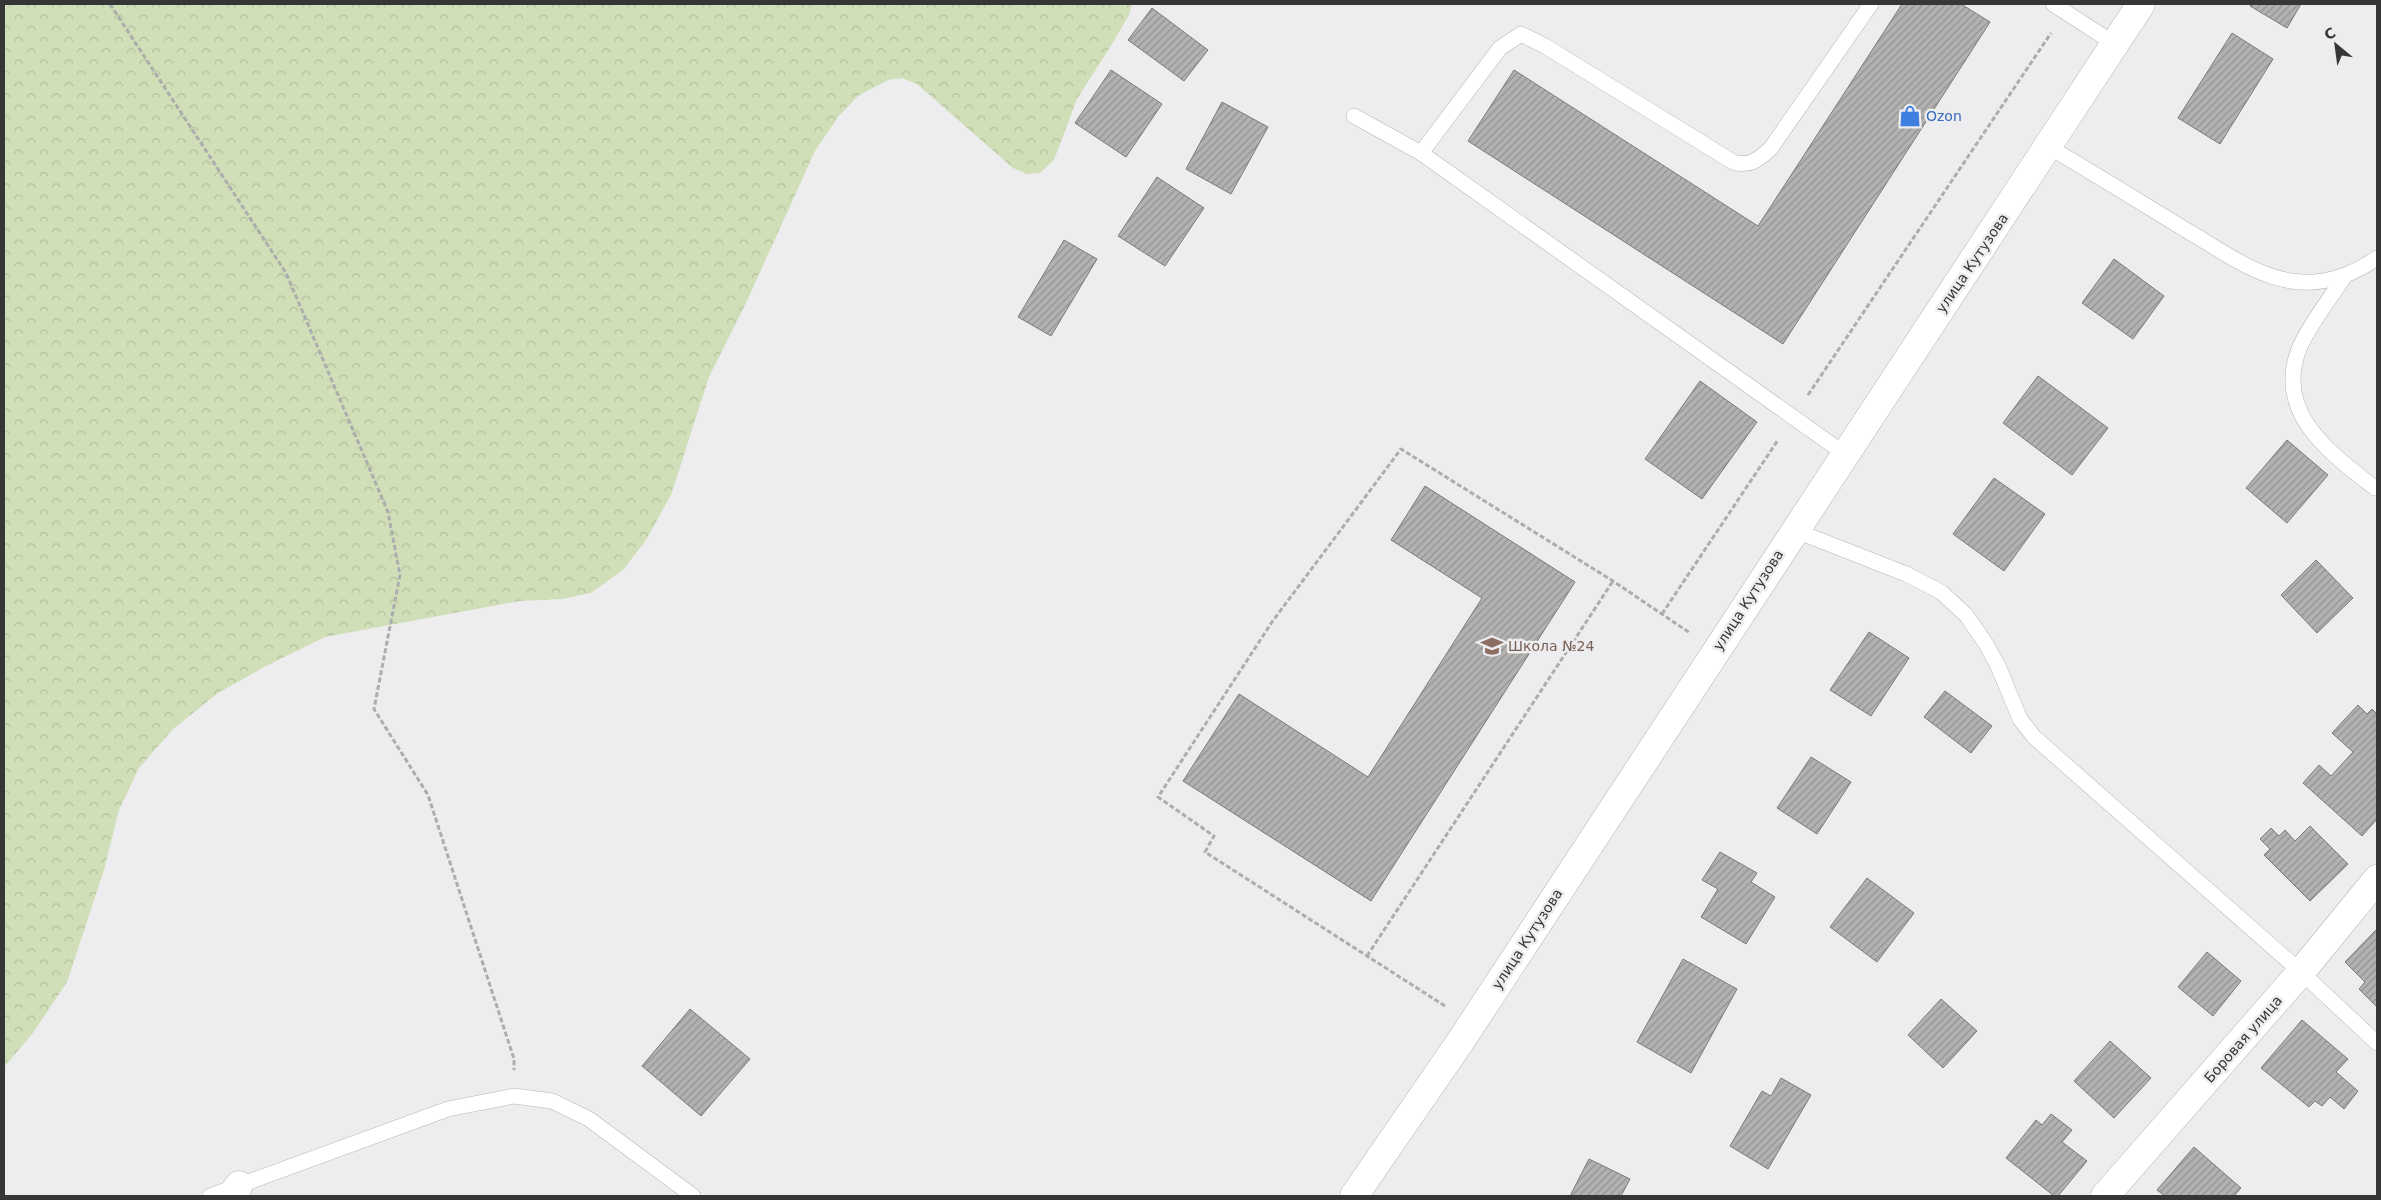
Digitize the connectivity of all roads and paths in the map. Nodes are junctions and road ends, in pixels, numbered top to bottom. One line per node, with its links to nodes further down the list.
1 (110, 4): 23 (path)
2 (1871, 4): 8 (lane)
3 (2142, 4): 5 (main road, улица Кутузова)
4 (2059, 8): 5 (lane); 11 (path)
5 (2114, 44): 7 (main road, улица Кутузова)
6 (1354, 116): 8 (lane)
7 (2049, 147): 10 (lane); 12 (main road, улица Кутузова)
8 (1421, 153): 11 (lane)
9 (2377, 258): 10 (lane)
10 (2344, 276): 13 (lane)
11 (1794, 417): 12 (lane); 16 (path)
12 (1845, 454): 14 (main road, улица Кутузова)
13 (2375, 488)
14 (1794, 530): 17 (main road, улица Кутузова); 20 (lane)
15 (1614, 581): 16 (path); 19 (path); 19 (path)
16 (1662, 614): 17 (path)
17 (1716, 650): 21 (main road, улица Кутузова)
18 (2377, 880): 20 (main road, Боровая улица)
19 (1368, 956): 21 (path)
20 (2301, 972): 22 (lane); 28 (main road, Боровая улица)
21 (1472, 1023): 27 (main road, улица Кутузова)
22 (2377, 1043)
23 (514, 1096): 24 (lane); 26 (lane)
24 (235, 1190): 25 (lane)
25 (210, 1196)
26 (693, 1196)
27 (1354, 1196)
28 (2105, 1196)

